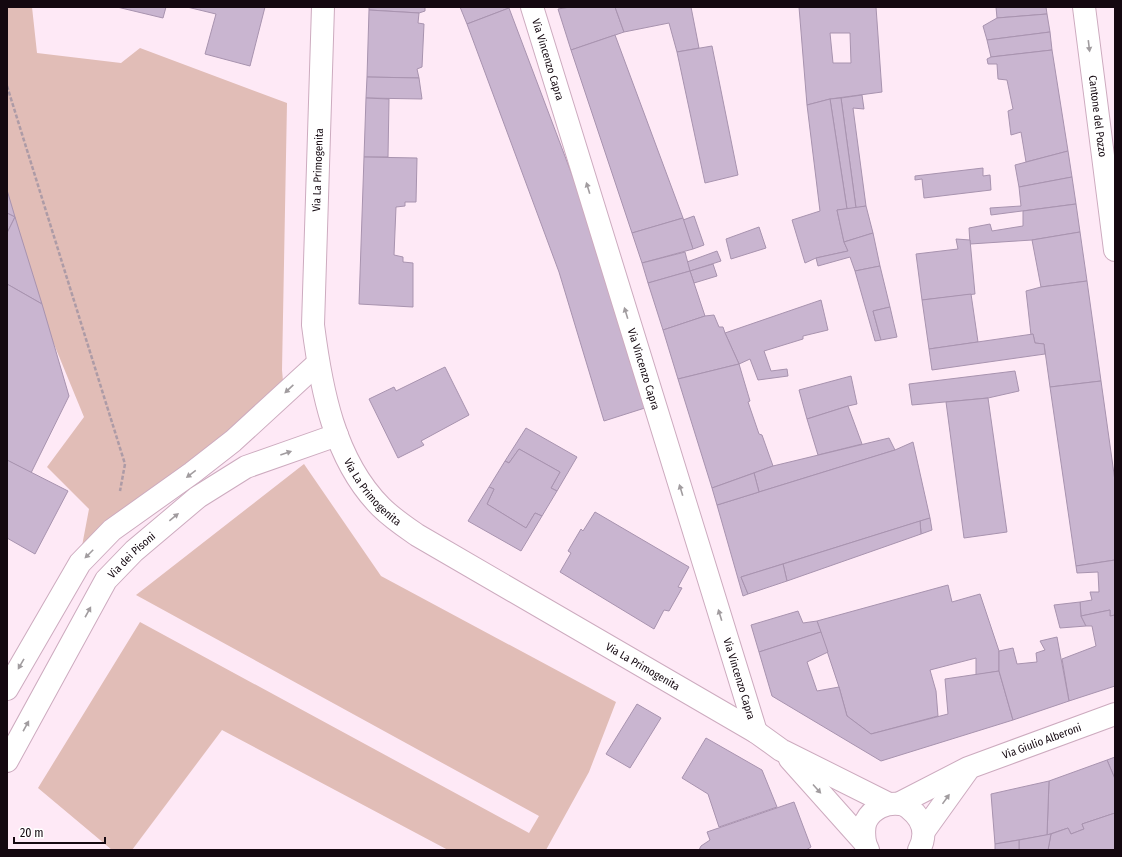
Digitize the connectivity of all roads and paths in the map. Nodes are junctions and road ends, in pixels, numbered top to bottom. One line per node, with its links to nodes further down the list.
1 (532, 7): 12 (street, Via Vincenzo Capra, one-way to 1)
2 (1084, 7): 5 (street, Cantone del Pozzo, one-way to 5)
3 (325, 11): 7 (street, Via La Primogenita)
4 (7, 86): 9 (path)
5 (1110, 174): 6 (street, Cantone del Pozzo)
6 (1115, 250)
7 (318, 363): 8 (street, Via La Primogenita); 9 (street, one-way to 9)
8 (337, 435): 12 (street, Via La Primogenita); 14 (street, Via dei Pisoni, one-way to 8)
9 (112, 530): 10 (street, one-way to 10)
10 (7, 689)
11 (1115, 714): 15 (street, Via Giulio Alberoni)
12 (756, 732): 13 (street, Via La Primogenita)
13 (781, 750): 16 (street, Via La Primogenita); 18 (street, Via La Primogenita, one-way to 18)
14 (7, 760)
15 (968, 768): 16 (street, Via Giulio Alberoni); 17 (street, one-way to 15)
16 (895, 804): 17 (street, Via La Primogenita); 18 (street, Via La Primogenita)
17 (923, 843)
18 (867, 846)

